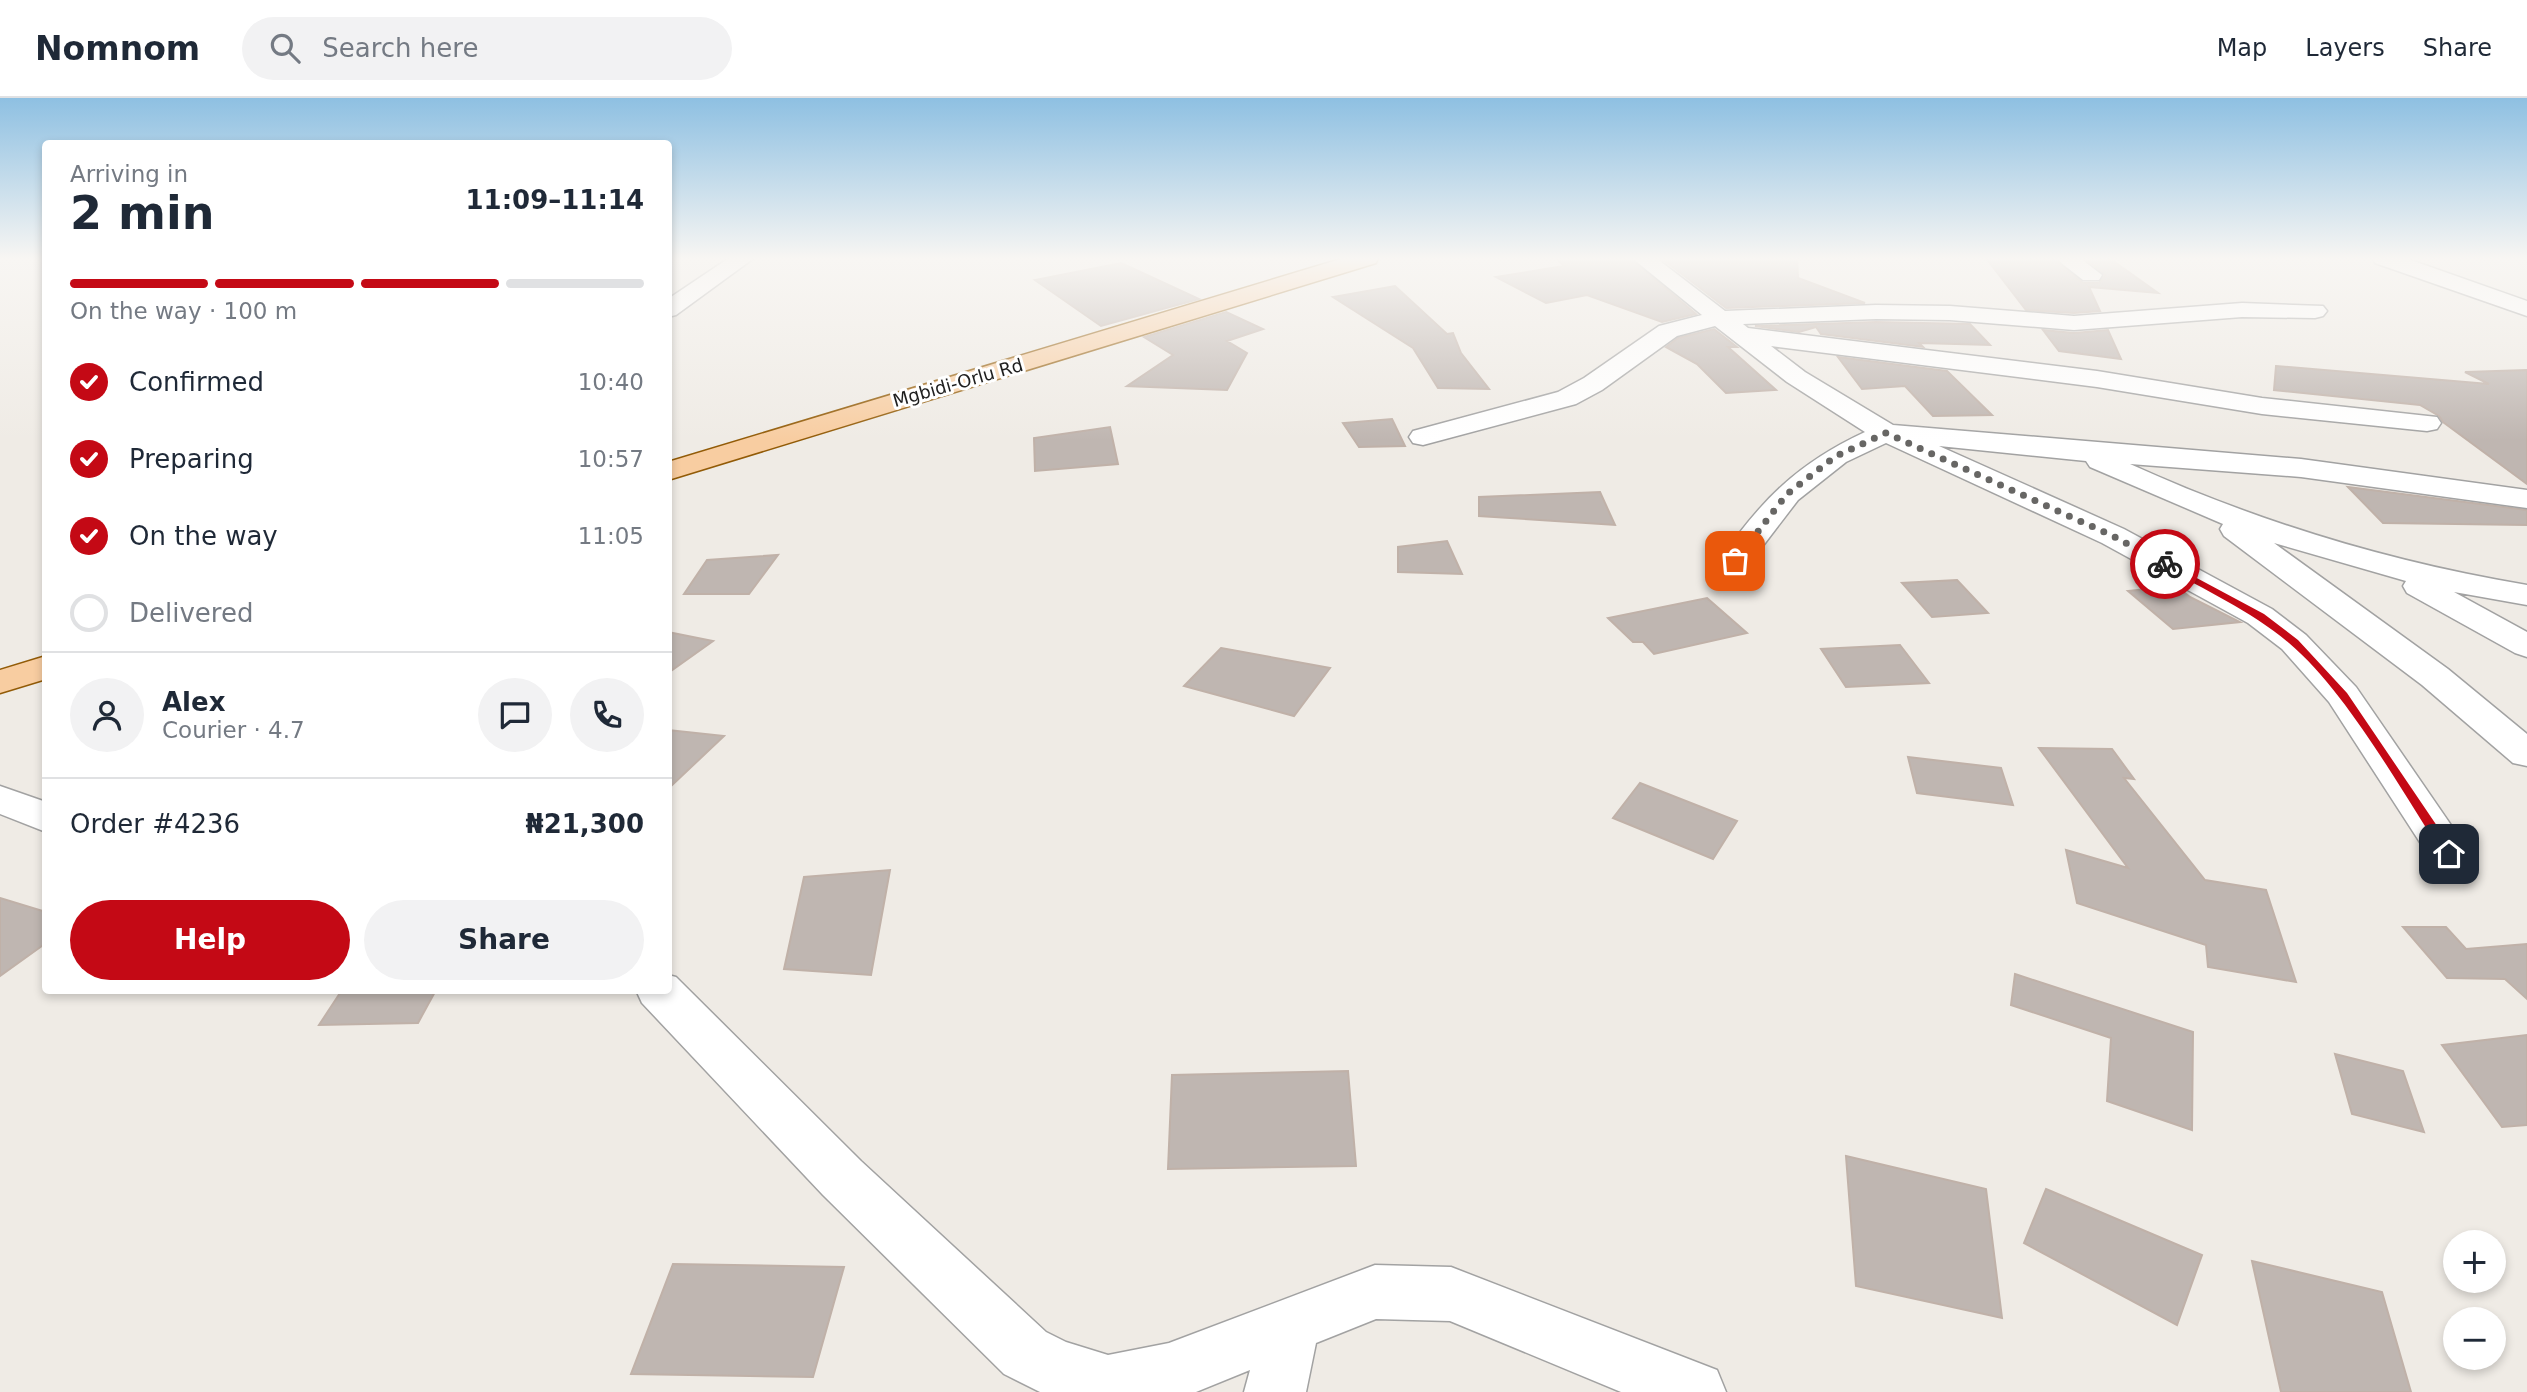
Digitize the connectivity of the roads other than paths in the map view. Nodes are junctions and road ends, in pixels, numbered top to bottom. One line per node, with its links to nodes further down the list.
1 (1179, 318): 11 (main road, Mgbidi-Orlu Rd)
2 (1719, 318): 6 (street)
3 (1814, 318): 6 (street)
4 (2017, 318): 5 (street)
5 (2134, 318)
6 (1730, 327): 7 (street); 8 (street); 9 (street)
7 (2427, 423)
8 (1886, 433): 10 (street); 14 (street); 23 (street)
9 (1423, 437)
10 (2082, 452): 12 (street); 13 (street)
11 (672, 470)
12 (2527, 499)
13 (2202, 505): 15 (street); 20 (street)
14 (1735, 561)
15 (2393, 570): 16 (street); 17 (street)
16 (2527, 595)
17 (2527, 646)
18 (42, 668): 19 (main road)
19 (0, 682)
20 (2527, 754)
21 (0, 799): 22 (street)
22 (42, 816)
23 (2449, 854)
24 (663, 994): 25 (street)
25 (1291, 1325): 26 (street); 27 (street)
26 (1275, 1392)
27 (1695, 1392)

